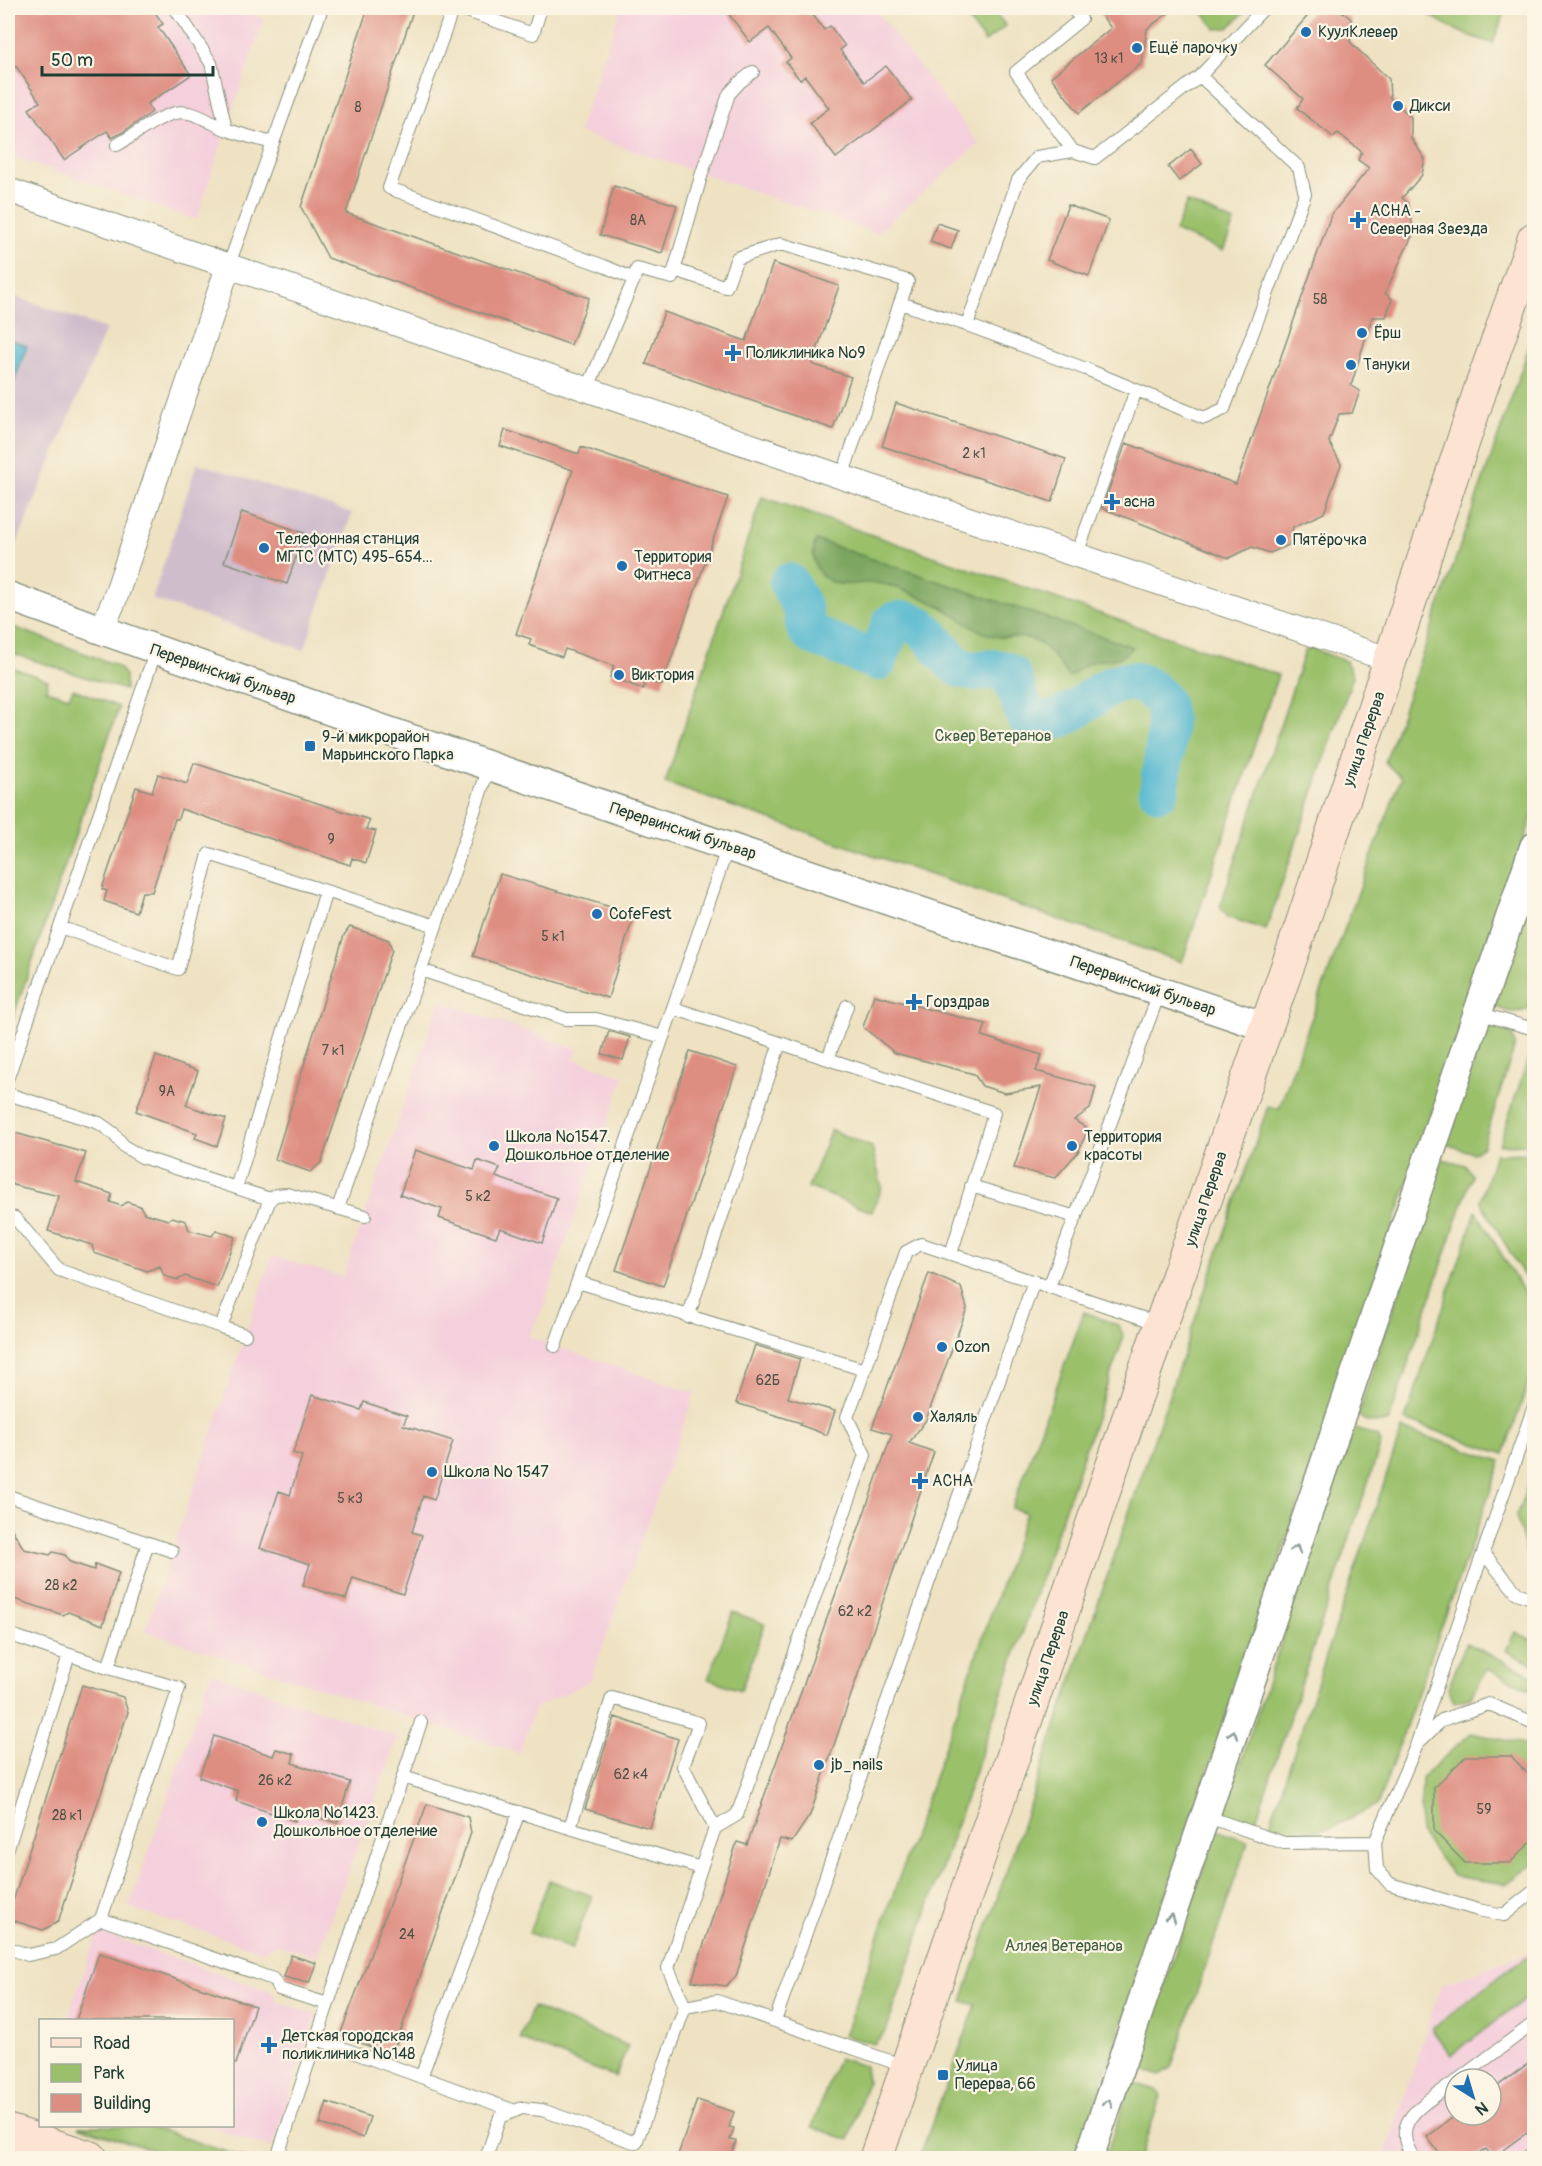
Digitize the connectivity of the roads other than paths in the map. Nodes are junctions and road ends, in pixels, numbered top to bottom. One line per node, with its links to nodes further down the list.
1 (175, 8): 10 (lane)
2 (322, 8): 11 (lane)
3 (453, 8): 18 (lane)
4 (458, 8): 5 (lane)
5 (541, 8)
6 (1072, 8): 13 (lane)
7 (1264, 8): 9 (lane)
8 (753, 72): 17 (lane)
9 (1200, 76): 13 (lane); 22 (lane)
10 (226, 129): 11 (lane); 12 (lane)
11 (273, 143): 16 (lane)
12 (117, 145)
13 (1073, 151): 20 (lane)
14 (8, 190): 16 (street)
15 (1534, 239): 28 (main road, улица Перерва)
16 (228, 267): 21 (street); 26 (street)
17 (675, 270): 18 (lane); 19 (lane)
18 (634, 279): 21 (lane)
19 (900, 303): 20 (lane); 23 (lane)
20 (967, 325): 22 (lane)
21 (587, 390): 23 (street)
22 (1136, 390): 24 (lane)
23 (842, 477): 24 (street)
24 (1076, 556): 28 (street)
25 (8, 596): 26 (street, Перервинский бульвар)
26 (101, 630): 27 (street, Перервинский бульвар)
27 (156, 650): 29 (street, Перервинский бульвар); 34 (lane)
28 (1391, 660): 40 (main road, улица Перерва)
29 (489, 767): 30 (street, Перервинский бульвар); 33 (lane)
30 (728, 846): 36 (street, Перервинский бульвар); 38 (lane)
31 (1534, 847): 39 (street)
32 (326, 891): 33 (lane); 34 (lane); 48 (lane)
33 (436, 926): 35 (lane)
34 (60, 927): 45 (lane)
35 (421, 970): 42 (lane); 50 (lane)
36 (1160, 991): 40 (street, Перервинский бульвар); 53 (lane)
37 (847, 1006): 44 (lane)
38 (673, 1008): 42 (lane); 43 (lane)
39 (1472, 1012): 41 (lane); 79 (street, one-way to 39)
40 (1266, 1027): 59 (main road, улица Перерва)
41 (1534, 1029)
42 (663, 1038): 56 (lane)
43 (780, 1043): 44 (lane); 58 (lane)
44 (828, 1059): 47 (lane)
45 (8, 1077)
46 (8, 1094): 48 (lane)
47 (972, 1186): 53 (lane); 54 (lane)
48 (237, 1188): 49 (lane)
49 (270, 1199): 50 (lane); 60 (lane)
50 (338, 1208): 52 (lane)
51 (8, 1216): 60 (lane)
52 (364, 1216)
53 (1076, 1217): 57 (lane)
54 (951, 1254): 55 (lane); 63 (lane)
55 (1034, 1281): 57 (lane); 90 (lane)
56 (578, 1282): 58 (lane); 62 (lane)
57 (1049, 1287): 59 (lane)
58 (688, 1317): 63 (lane)
59 (1162, 1324): 93 (main road, улица Перерва)
60 (221, 1327): 61 (lane)
61 (245, 1335)
62 (555, 1346)
63 (865, 1370): 81 (lane)
64 (1534, 1406): 65 (lane)
65 (1529, 1438): 69 (lane)
66 (8, 1496): 67 (lane)
67 (148, 1543): 68 (lane); 73 (lane)
68 (172, 1551)
69 (1484, 1554): 70 (lane); 76 (lane)
70 (1534, 1599)
71 (8, 1634): 72 (lane)
72 (69, 1655): 73 (lane); 83 (lane)
73 (108, 1668): 86 (lane)
74 (421, 1722): 77 (lane)
75 (1534, 1723): 76 (lane)
76 (1416, 1746): 82 (lane)
77 (403, 1777): 78 (lane); 88 (lane)
78 (519, 1812): 80 (lane); 95 (lane)
79 (1205, 1816): 82 (lane); 104 (street, one-way to 79)
80 (570, 1827): 81 (lane); 84 (lane)
81 (716, 1828): 84 (lane)
82 (1375, 1842): 85 (lane)
83 (8, 1848)
84 (701, 1868): 89 (lane)
85 (1534, 1891)
86 (101, 1919): 87 (lane); 88 (lane)
87 (8, 1948)
88 (328, 2004): 92 (lane)
89 (685, 2007): 90 (lane); 97 (lane)
90 (775, 2021): 93 (lane)
91 (1534, 2023): 94 (lane)
92 (317, 2039): 95 (lane); 101 (lane)
93 (908, 2067): 103 (main road, улица Перерва)
94 (1475, 2067)
95 (421, 2077): 97 (lane)
96 (1443, 2091): 105 (lane)
97 (515, 2111): 102 (lane)
98 (8, 2131): 100 (main road)
99 (1534, 2152): 106 (lane)
100 (91, 2158)
101 (278, 2158)
102 (486, 2158)
103 (876, 2158)
104 (1089, 2158)
105 (1414, 2158)
106 (1526, 2158)

